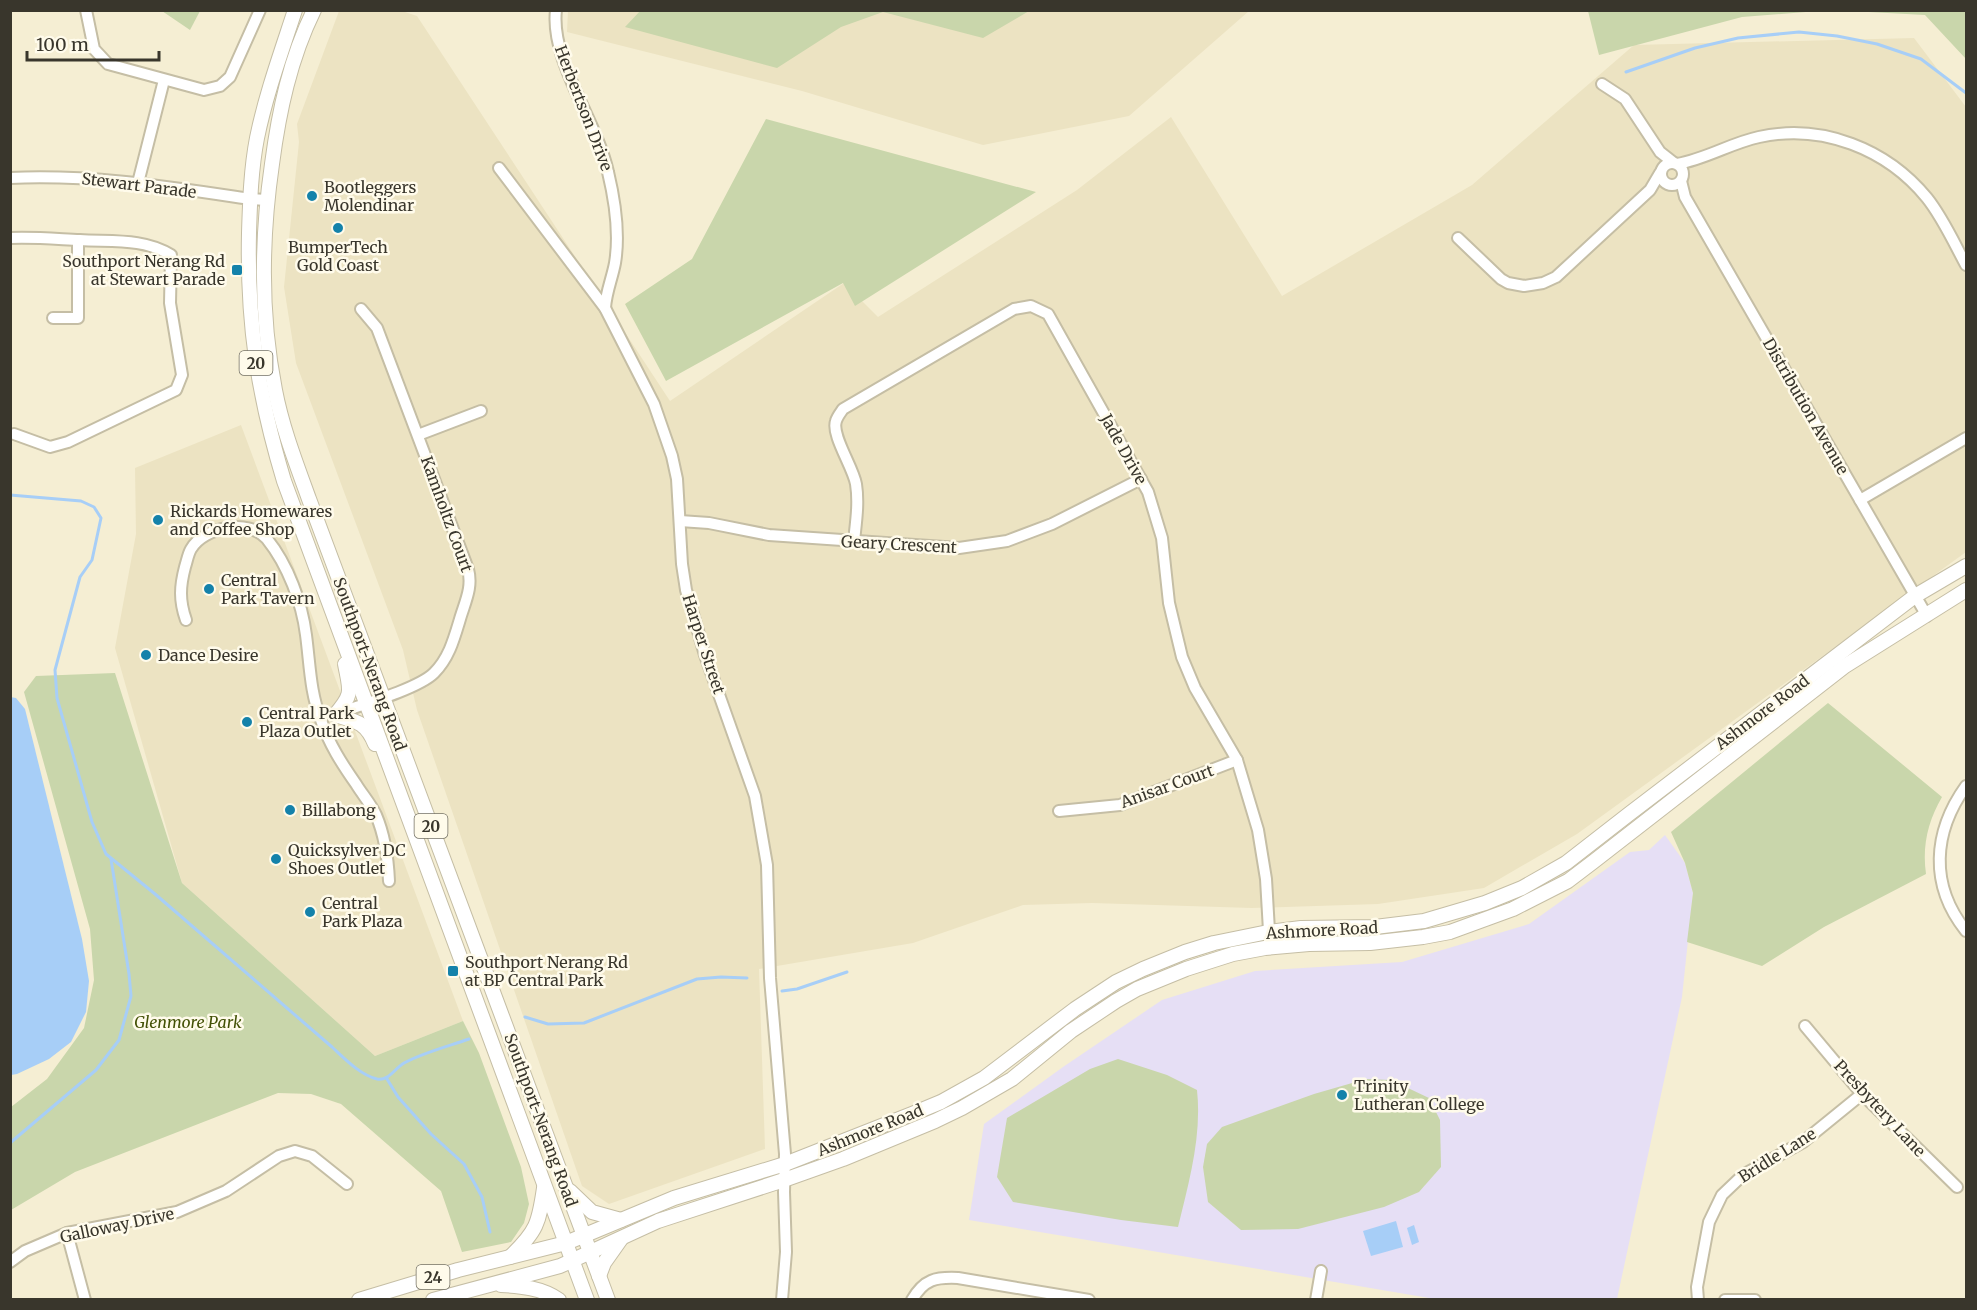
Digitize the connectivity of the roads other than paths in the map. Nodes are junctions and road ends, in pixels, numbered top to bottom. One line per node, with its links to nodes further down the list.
1 (86, 10): 6 (street)
2 (260, 10): 6 (street)
3 (295, 10): 17 (main road, Southport-Nerang Road / 20)
4 (314, 10): 18 (main road, Southport-Nerang Road / 20)
5 (556, 10): 23 (street, Herbertson Drive)
6 (164, 80): 15 (street)
7 (1602, 84): 8 (street)
8 (1660, 152): 10 (street); 12 (street)
9 (1694, 161): 10 (street); 14 (street); 22 (street)
10 (1675, 163): 12 (street); 14 (street)
11 (499, 168): 23 (street, Harper Street)
12 (1661, 171): 14 (street); 16 (street)
13 (10, 178): 15 (street, Stewart Parade)
14 (1676, 182): 16 (street); 31 (street, Distribution Avenue)
15 (138, 183): 17 (street, Stewart Parade)
16 (1650, 190): 20 (street)
17 (250, 199): 18 (street, Stewart Parade); 39 (main road, Southport-Nerang Road / 20)
18 (267, 200): 40 (main road, Southport-Nerang Road / 20)
19 (10, 238): 21 (street)
20 (1458, 238)
21 (78, 240): 25 (street); 27 (street)
22 (1966, 265)
23 (605, 308): 32 (street, Harper Street)
24 (361, 309): 28 (street, Kamholtz Court)
25 (52, 318)
26 (481, 411): 28 (street)
27 (14, 434)
28 (418, 435): 40 (street, Kamholtz Court)
29 (1966, 438): 31 (street)
30 (1141, 479): 33 (street, Geary Crescent); 33 (street, Jade Drive); 45 (street, Jade Drive)
31 (1860, 500): 36 (street, Distribution Avenue)
32 (680, 521): 33 (street, Geary Crescent); 54 (street, Harper Street)
33 (854, 541)
34 (1966, 566): 36 (main road, Ashmore Road)
35 (1966, 590): 37 (main road, Ashmore Road)
36 (1915, 596): 37 (street, Distribution Avenue); 50 (main road, Ashmore Road)
37 (1927, 616): 51 (main road, Ashmore Road)
38 (186, 620): 43 (street)
39 (345, 645): 41 (main road, Southport-Nerang Road / 20); 42 (main road)
40 (382, 697): 41 (street, Kamholtz Court); 58 (main road, Southport-Nerang Road / 20)
41 (367, 703): 42 (street, Kamholtz Court); 44 (main road, Southport-Nerang Road / 20)
42 (334, 715): 43 (street, Kamholtz Court); 44 (main road)
43 (320, 719): 48 (street)
44 (386, 756): 57 (main road, Southport-Nerang Road / 20)
45 (1238, 760): 47 (street, Anisar Court); 50 (street, Jade Drive)
46 (1966, 786): 49 (street)
47 (1059, 811)
48 (388, 881)
49 (1966, 931)
50 (1268, 932): 51 (street, Jade Drive); 54 (main road, Ashmore Road)
51 (1270, 948): 55 (main road, Ashmore Road)
52 (1806, 1026): 53 (street, Presbytery Lane)
53 (1862, 1094): 59 (street, Presbytery Lane); 83 (street, Bridle Lane)
54 (785, 1164): 55 (street, Harper Street); 60 (main road, Ashmore Road)
55 (784, 1180): 63 (main road, Ashmore Road); 79 (street, Harper Street)
56 (347, 1184): 61 (street, Galloway Drive)
57 (545, 1185): 64 (main road, Southport-Nerang Road / 20); 66 (main road)
58 (565, 1185): 60 (main road); 62 (main road, Southport-Nerang Road / 20)
59 (1957, 1187)
60 (621, 1220): 62 (main road, Ashmore Road)
61 (67, 1233): 68 (street, Galloway Drive); 73 (street)
62 (584, 1237): 64 (main road, Ashmore Road / 24); 65 (main road, Southport-Nerang Road / 20)
63 (622, 1237): 65 (main road, Ashmore Road); 70 (main road)
64 (566, 1243): 66 (main road, Ashmore Road / 24); 67 (main road, Southport-Nerang Road / 20)
65 (590, 1252): 67 (main road, Ashmore Road / 24); 70 (main road, Southport-Nerang Road / 20)
66 (509, 1258): 74 (main road, Ashmore Road / 24)
67 (572, 1261): 71 (main road, Ashmore Road / 24); 77 (main road, Southport-Nerang Road / 20)
68 (10, 1262)
69 (1321, 1272): 82 (street)
70 (599, 1276): 78 (main road, Southport-Nerang Road / 20)
71 (493, 1284): 75 (main road, Ashmore Road / 24); 76 (main road)
72 (1053, 1296): 80 (street); 81 (street)
73 (85, 1299)
74 (358, 1299)
75 (432, 1299)
76 (559, 1299)
77 (587, 1299)
78 (608, 1299)
79 (782, 1299)
80 (912, 1299)
81 (1089, 1299)
82 (1316, 1299)
83 (1698, 1299)
84 (1725, 1299): 85 (street)
85 (1755, 1299)

